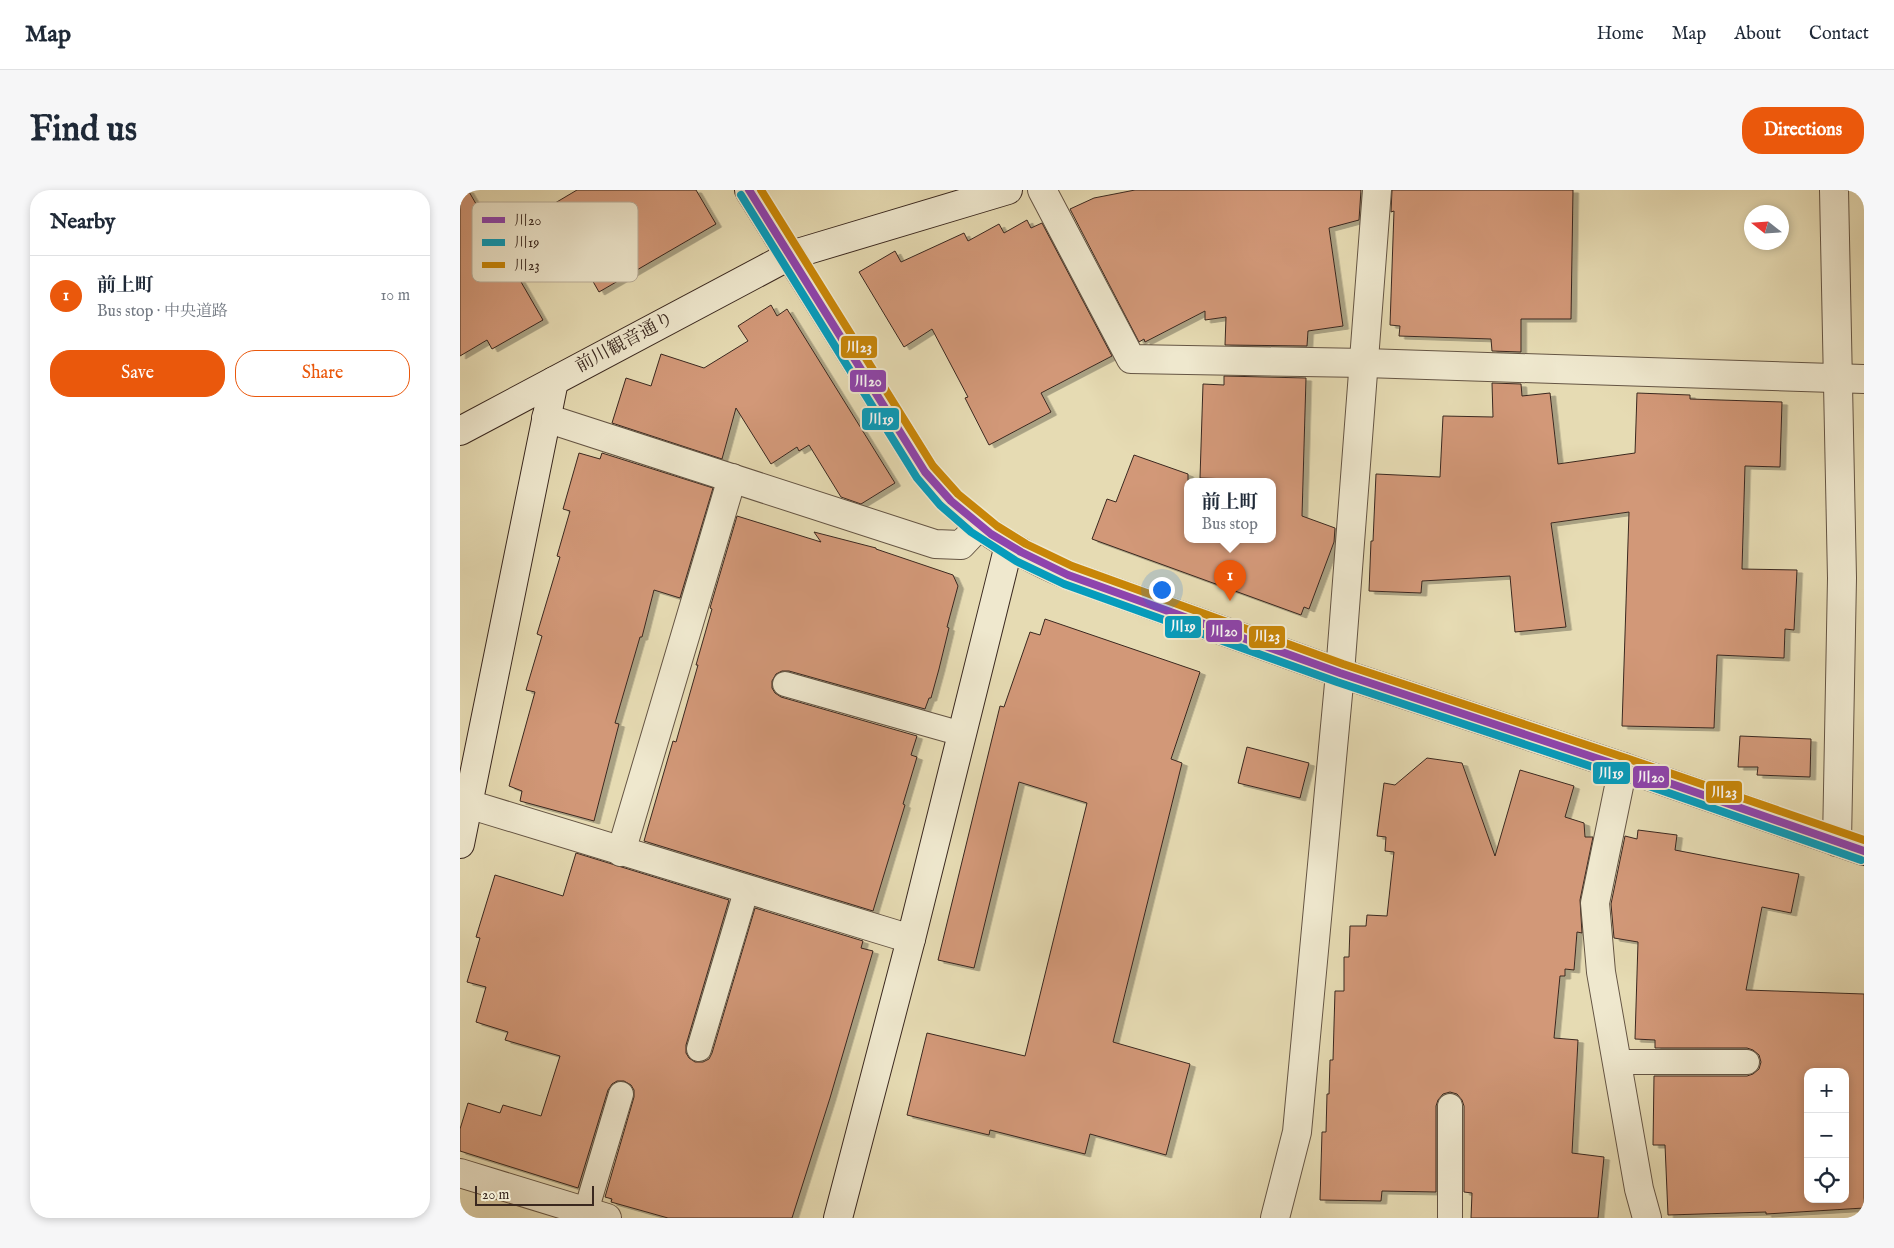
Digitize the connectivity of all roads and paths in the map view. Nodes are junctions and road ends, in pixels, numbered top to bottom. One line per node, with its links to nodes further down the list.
1 (749, 190): 6 (street)
2 (1008, 190): 6 (street, 前川観音通り)
3 (1042, 190): 7 (street)
4 (1377, 190): 7 (street)
5 (1834, 190): 8 (street)
6 (791, 256): 9 (street, 前川観音通り); 13 (street)
7 (1365, 363): 8 (street); 16 (street)
8 (1851, 379): 15 (street)
9 (554, 381): 10 (street); 11 (street, 前川観音通り)
10 (546, 418): 12 (street); 20 (street)
11 (460, 431)
12 (732, 478): 13 (street); 24 (street)
13 (979, 526): 14 (street)
14 (1009, 545): 16 (street); 18 (street)
15 (1853, 579): 21 (street)
16 (1340, 673): 19 (street); 35 (street)
17 (785, 684): 18 (lane)
18 (962, 734): 26 (street)
19 (1623, 767): 21 (street); 28 (street)
20 (468, 804): 22 (street); 24 (street)
21 (1837, 842): 23 (street)
22 (460, 844)
23 (1864, 851)
24 (622, 852): 25 (street)
25 (747, 888): 26 (street); 27 (lane)
26 (911, 938): 34 (street)
27 (699, 1049)
28 (1617, 1062): 29 (lane); 37 (street)
29 (1747, 1062)
30 (621, 1094): 33 (lane)
31 (1450, 1106): 36 (lane)
32 (460, 1173): 33 (street)
33 (601, 1216)
34 (838, 1218)
35 (1275, 1218)
36 (1450, 1218)
37 (1647, 1218)

